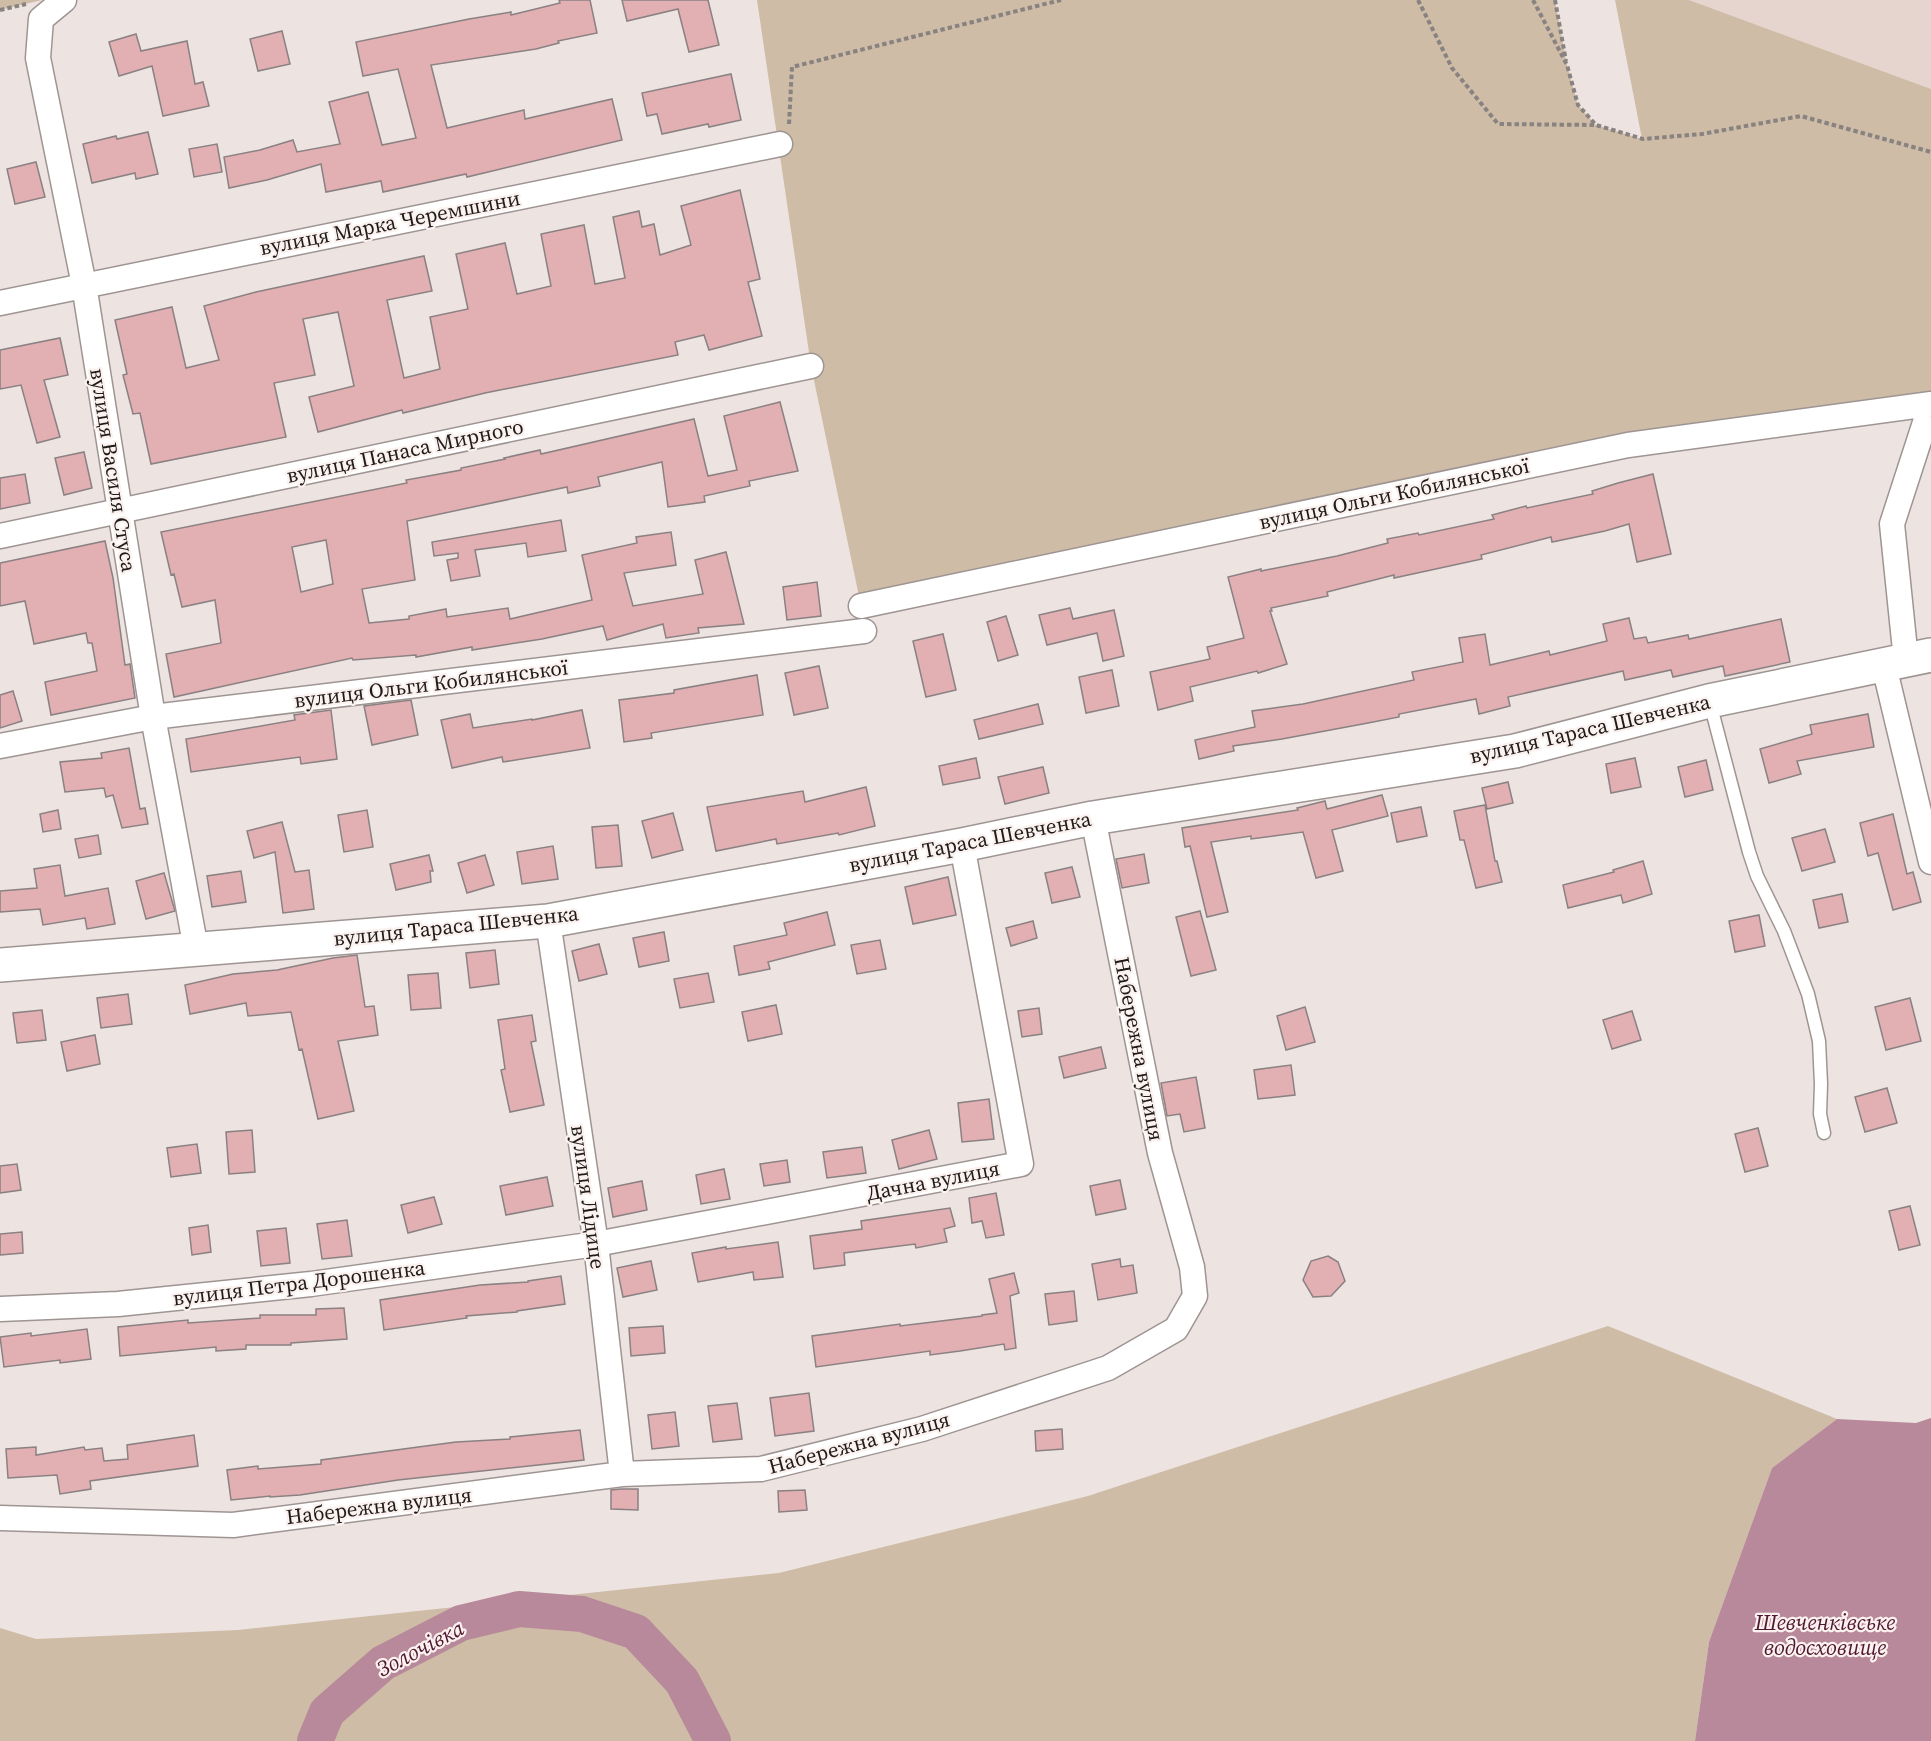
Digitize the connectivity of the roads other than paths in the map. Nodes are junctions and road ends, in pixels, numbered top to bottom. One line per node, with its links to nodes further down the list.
1 (64, 0): 3 (street, вулиця Василя Стуса)
2 (780, 144): 3 (street, вулиця Марка Черемшини)
3 (84, 285): 4 (street, вулиця Марка Черемшини); 7 (street, вулиця Василя Стуса)
4 (0, 303)
5 (811, 366): 7 (street, вулиця Панаса Мирного)
6 (1931, 404): 9 (street, вулиця Ольги Кобилянської); 11 (street)
7 (120, 512): 8 (street, вулиця Панаса Мирного); 13 (street, вулиця Василя Стуса)
8 (0, 536)
9 (861, 606)
10 (864, 631): 13 (street, вулиця Ольги Кобилянської)
11 (1907, 660): 12 (main road, вулиця Тараса Шевченка); 17 (street)
12 (1709, 701): 15 (main road, вулиця Тараса Шевченка); 21 (lane)
13 (153, 717): 14 (street, вулиця Ольги Кобилянської); 19 (street, вулиця Василя Стуса)
14 (0, 746)
15 (1093, 818): 16 (main road, вулиця Тараса Шевченка); 24 (street, Набережна вулиця)
16 (962, 845): 18 (main road, вулиця Тараса Шевченка); 22 (street, Дачна вулиця)
17 (1931, 862)
18 (548, 921): 19 (main road, вулиця Тараса Шевченка); 22 (street, вулиця Лідице)
19 (196, 949): 20 (main road, вулиця Тараса Шевченка)
20 (0, 965)
21 (1824, 1132)
22 (596, 1244): 23 (street, вулиця Петра Дорошенка); 24 (street, вулиця Лідице)
23 (0, 1309)
24 (622, 1474): 25 (street, Набережна вулиця)
25 (0, 1518)

